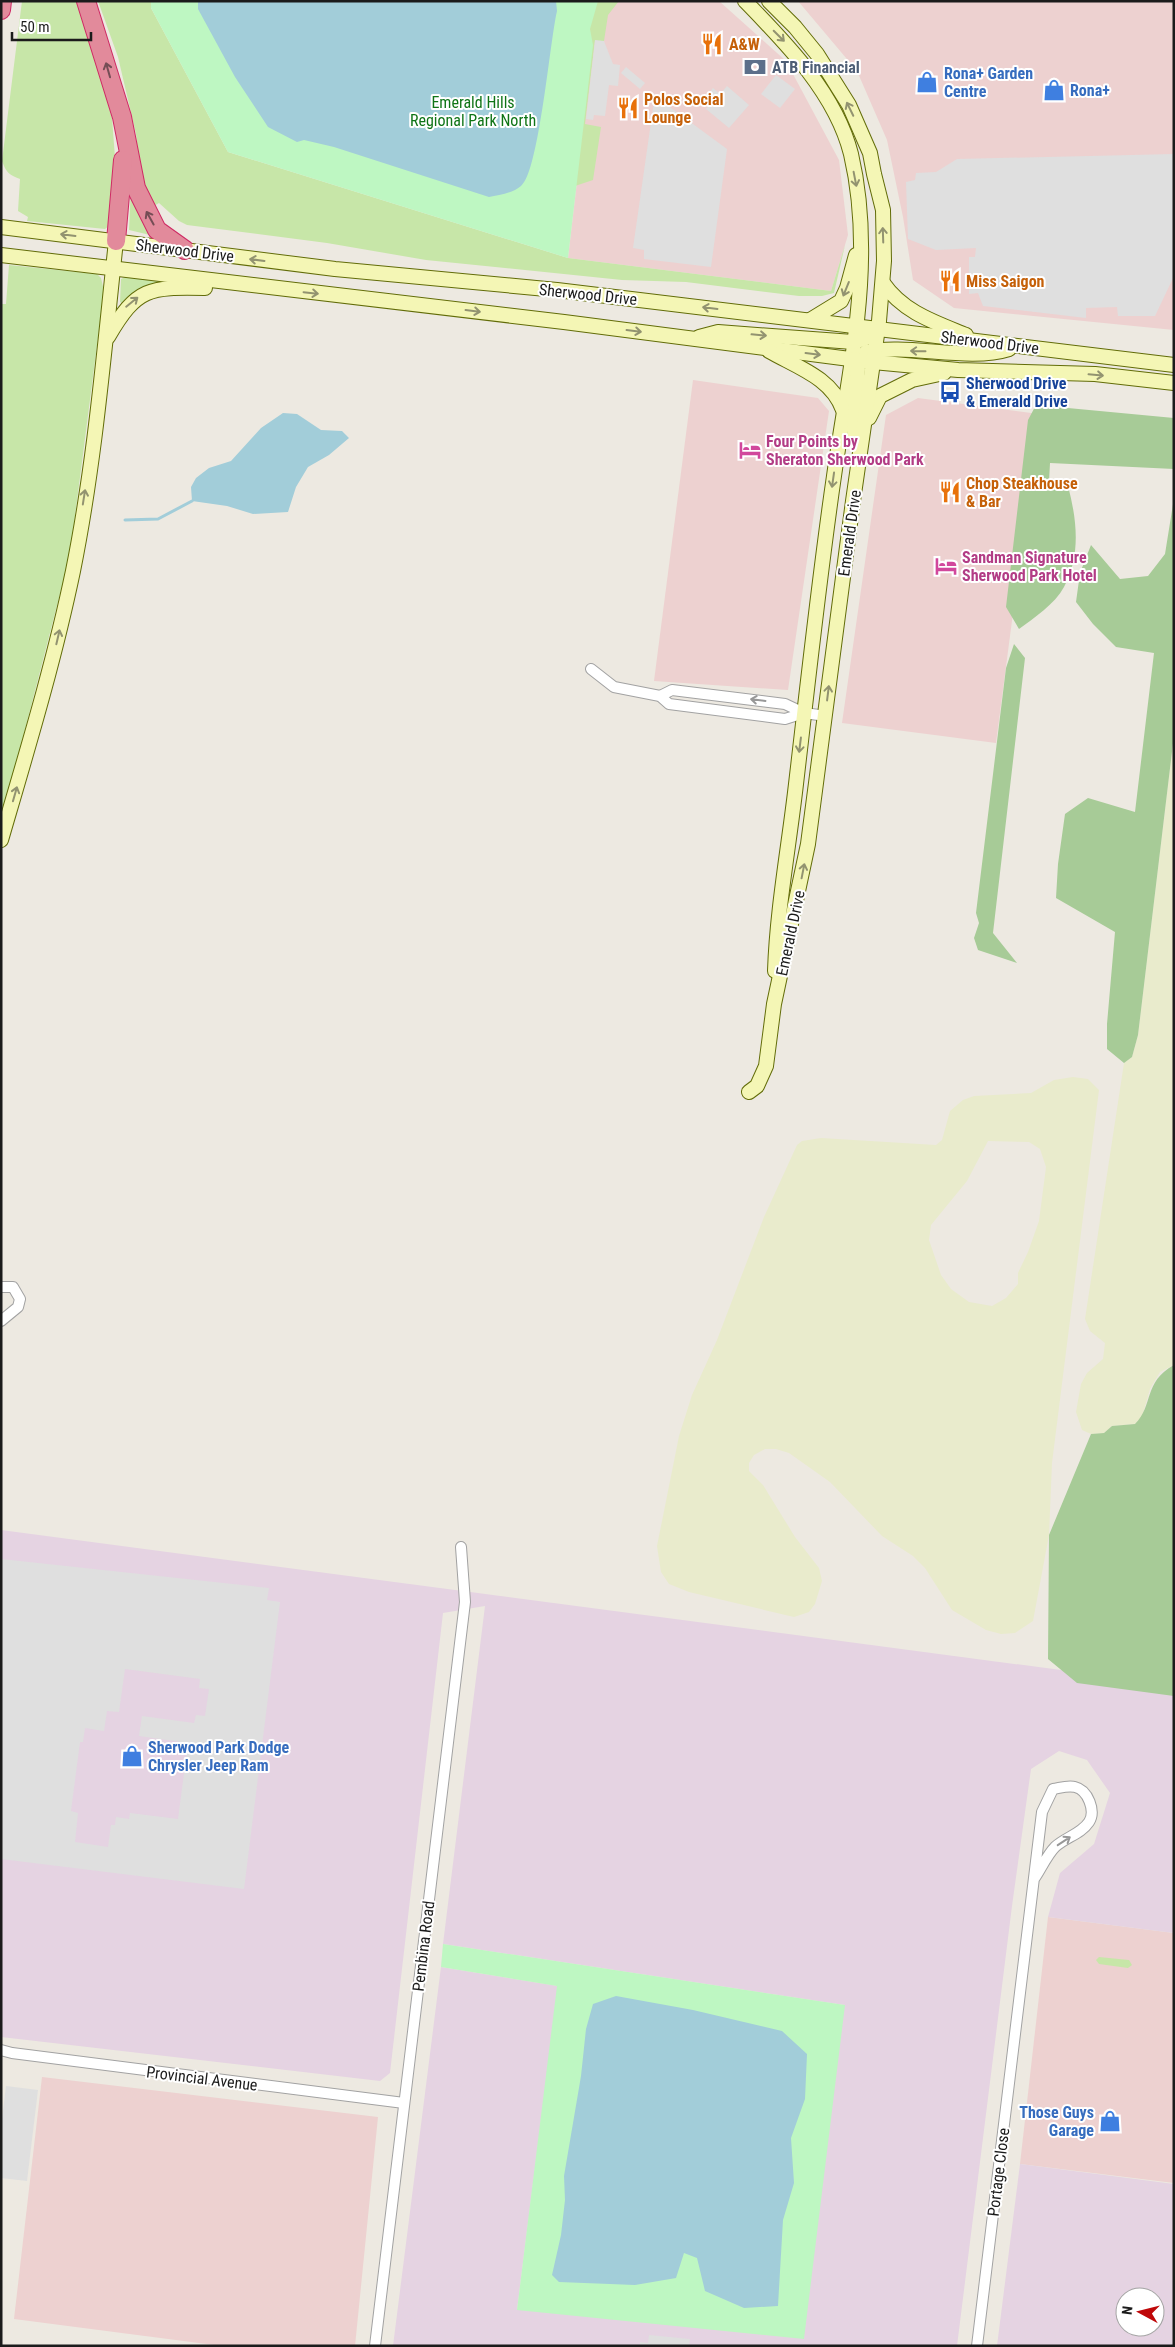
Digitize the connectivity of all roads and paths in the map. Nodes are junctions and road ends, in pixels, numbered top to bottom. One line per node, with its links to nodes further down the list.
1 (2, 1): 5 (highway)
2 (86, 1): 6 (highway, one-way to 2)
3 (745, 1): 7 (main road, Emerald Drive, one-way to 7)
4 (769, 1): 13 (main road, Emerald Drive, one-way to 4)
5 (1, 10)
6 (122, 117): 9 (highway); 10 (highway, one-way to 6)
7 (861, 207): 15 (main road, one-way to 15); 16 (main road, Emerald Drive)
8 (5, 228): 9 (main road, Sherwood Drive, one-way to 8)
9 (116, 241): 10 (main road, Sherwood Drive); 12 (main road)
10 (185, 250): 15 (main road, Sherwood Drive, one-way to 10)
11 (4, 255): 12 (main road, Sherwood Drive)
12 (113, 269): 14 (main road, Sherwood Drive); 19 (main road)
13 (883, 284): 17 (main road, Emerald Drive); 20 (main road)
14 (263, 288): 18 (main road, Sherwood Drive, one-way to 18); 19 (main road, one-way to 14)
15 (810, 320): 16 (main road, Sherwood Drive)
16 (856, 326): 17 (main road, Sherwood Drive); 23 (main road, Emerald Drive)
17 (878, 328): 20 (main road, Sherwood Drive); 23 (main road, Emerald Drive)
18 (694, 339): 22 (main road, Sherwood Drive); 23 (main road, one-way to 23)
19 (105, 342): 34 (main road, one-way to 19)
20 (983, 342): 21 (main road, Sherwood Drive)
21 (1019, 346): 23 (main road, one-way to 23); 24 (main road, Sherwood Drive)
22 (762, 348): 23 (main road, Sherwood Drive, one-way to 23); 27 (main road)
23 (861, 353): 25 (main road, Sherwood Drive); 27 (main road, Emerald Drive); 28 (main road, Emerald Drive); 29 (main road)
24 (1174, 365)
25 (958, 370): 26 (main road, Sherwood Drive, one-way to 26); 28 (main road)
26 (1174, 383)
27 (843, 410): 32 (main road, Emerald Drive, one-way to 32)
28 (862, 438): 29 (main road, Emerald Drive)
29 (852, 501): 33 (main road, Emerald Drive, one-way to 29)
30 (591, 669): 31 (street)
31 (660, 696): 32 (street, one-way to 31); 32 (street)
32 (804, 713): 33 (street); 35 (main road, Emerald Drive, one-way to 35)
33 (826, 716): 35 (main road, Emerald Drive, one-way to 33)
34 (1, 840)
35 (774, 1004): 36 (main road, Emerald Drive)
36 (749, 1092)
37 (1, 1287): 38 (street)
38 (1, 1322)
39 (461, 1546): 42 (street, Pembina Road)
40 (1034, 1879): 40 (street, Portage Close, one-way to 40); 44 (street, Portage Close)
41 (1, 2050): 42 (street, Provincial Avenue)
42 (404, 2103): 43 (street, Pembina Road)
43 (376, 2346)
44 (977, 2346)

